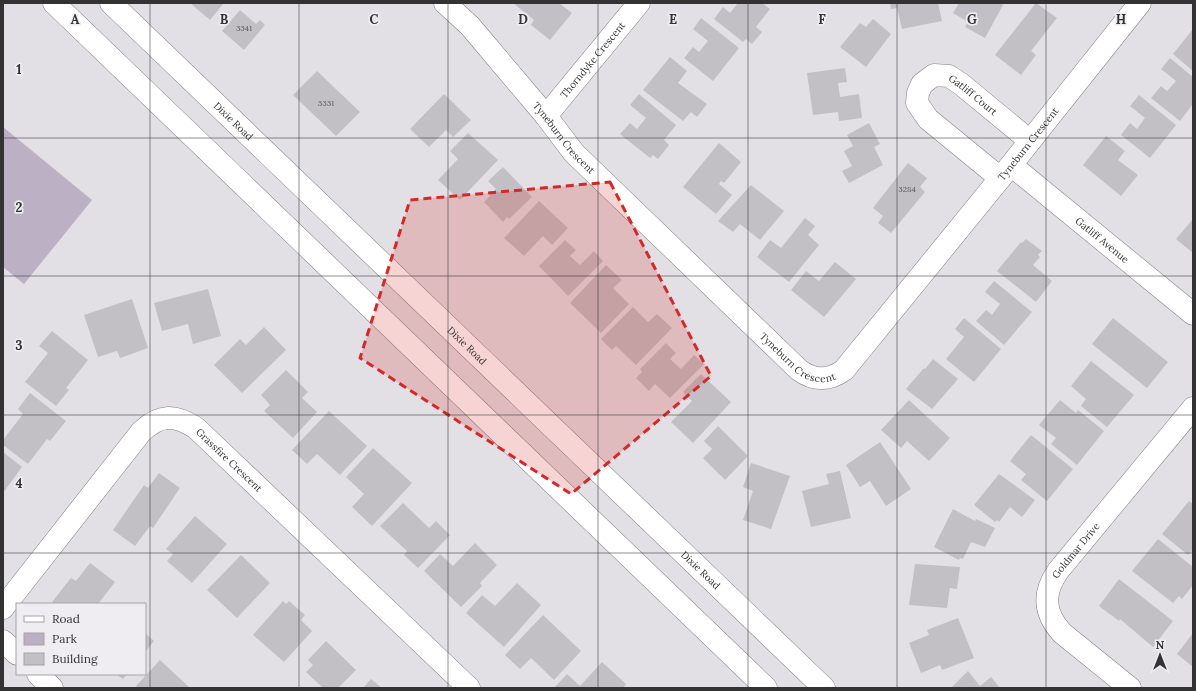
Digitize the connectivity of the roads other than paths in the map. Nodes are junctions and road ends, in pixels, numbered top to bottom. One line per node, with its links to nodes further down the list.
1 (54, 3): 17 (street)
2 (111, 3): 18 (street, Dixie Road)
3 (445, 3): 6 (street, Tyneburn Crescent)
4 (639, 3): 6 (street, Thorndyke Crescent)
5 (1140, 3): 7 (street, Tyneburn Crescent)
6 (546, 116): 8 (street, Tyneburn Crescent)
7 (1030, 141): 8 (street, Tyneburn Crescent); 8 (street, Gatliff Court)
8 (1006, 172): 9 (street, Gatliff Avenue)
9 (1193, 314)
10 (1193, 408): 19 (street, Goldmar Drive)
11 (3, 608): 16 (street, Grassfire Crescent)
12 (3, 641): 13 (street)
13 (16, 653)
14 (39, 675): 15 (street)
15 (52, 688)
16 (469, 688)
17 (766, 688)
18 (824, 688)
19 (1130, 688)

